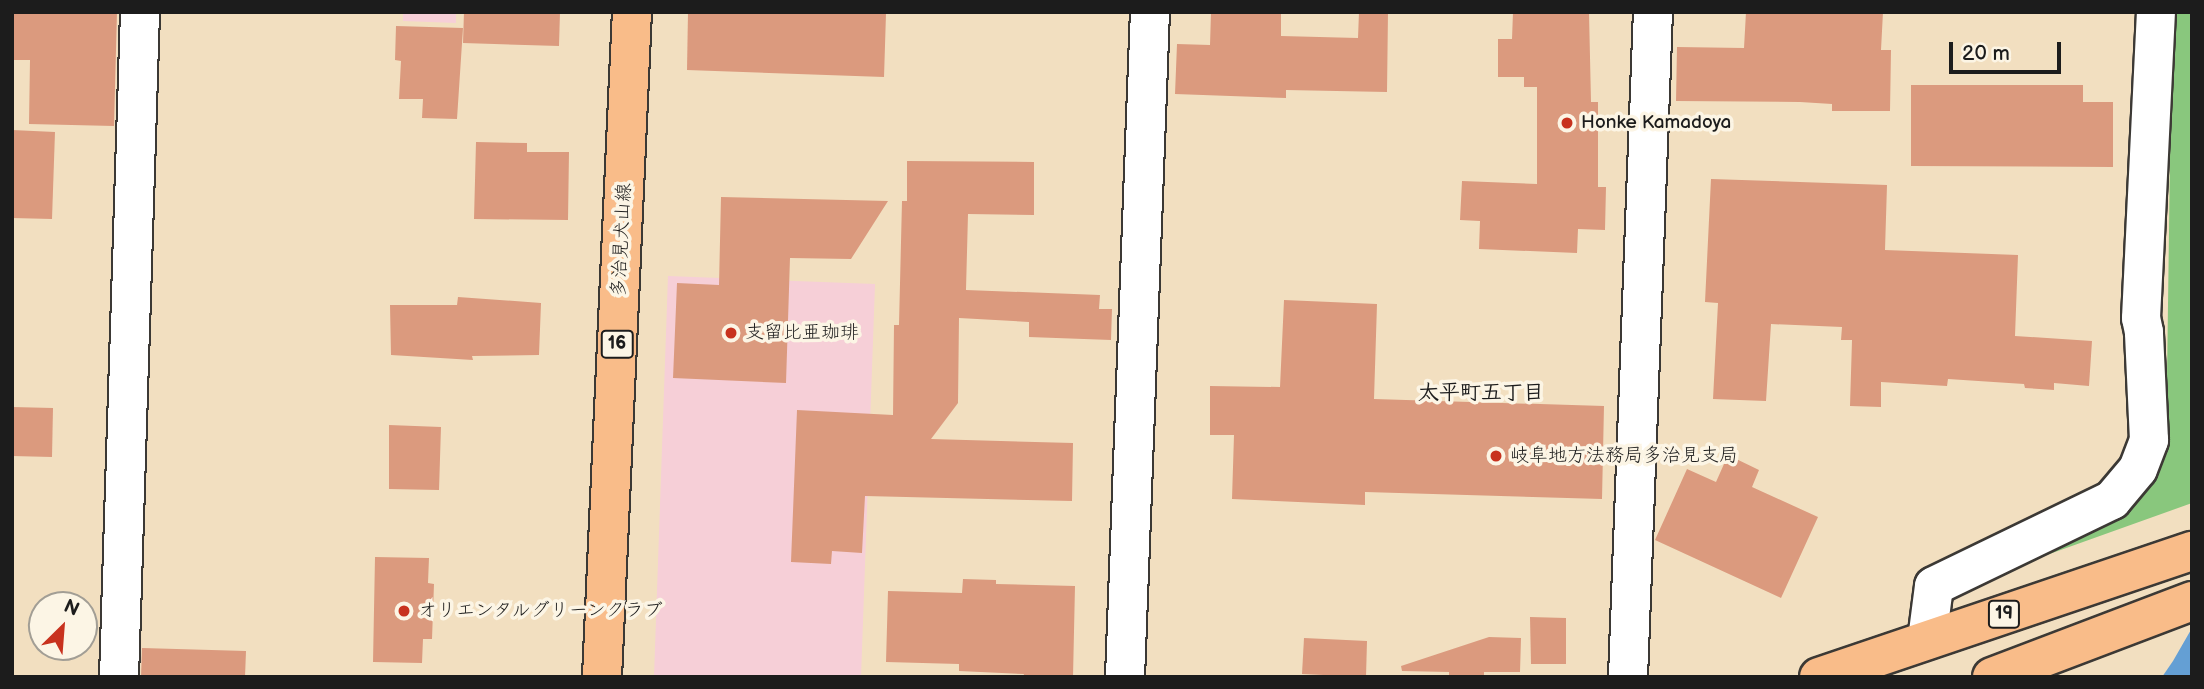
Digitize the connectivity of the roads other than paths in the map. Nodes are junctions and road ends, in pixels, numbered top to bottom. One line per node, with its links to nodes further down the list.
1 (140, 12): 9 (street)
2 (632, 12): 10 (main road, 多治見犬山線 / 16)
3 (1150, 12): 11 (street)
4 (1653, 12): 12 (street)
5 (2156, 12): 8 (street)
6 (2190, 552): 8 (main road, 19)
7 (2192, 601): 14 (main road)
8 (1927, 640): 13 (main road, 19)
9 (119, 677)
10 (602, 677)
11 (1125, 677)
12 (1628, 677)
13 (1819, 677)
14 (1992, 677)

